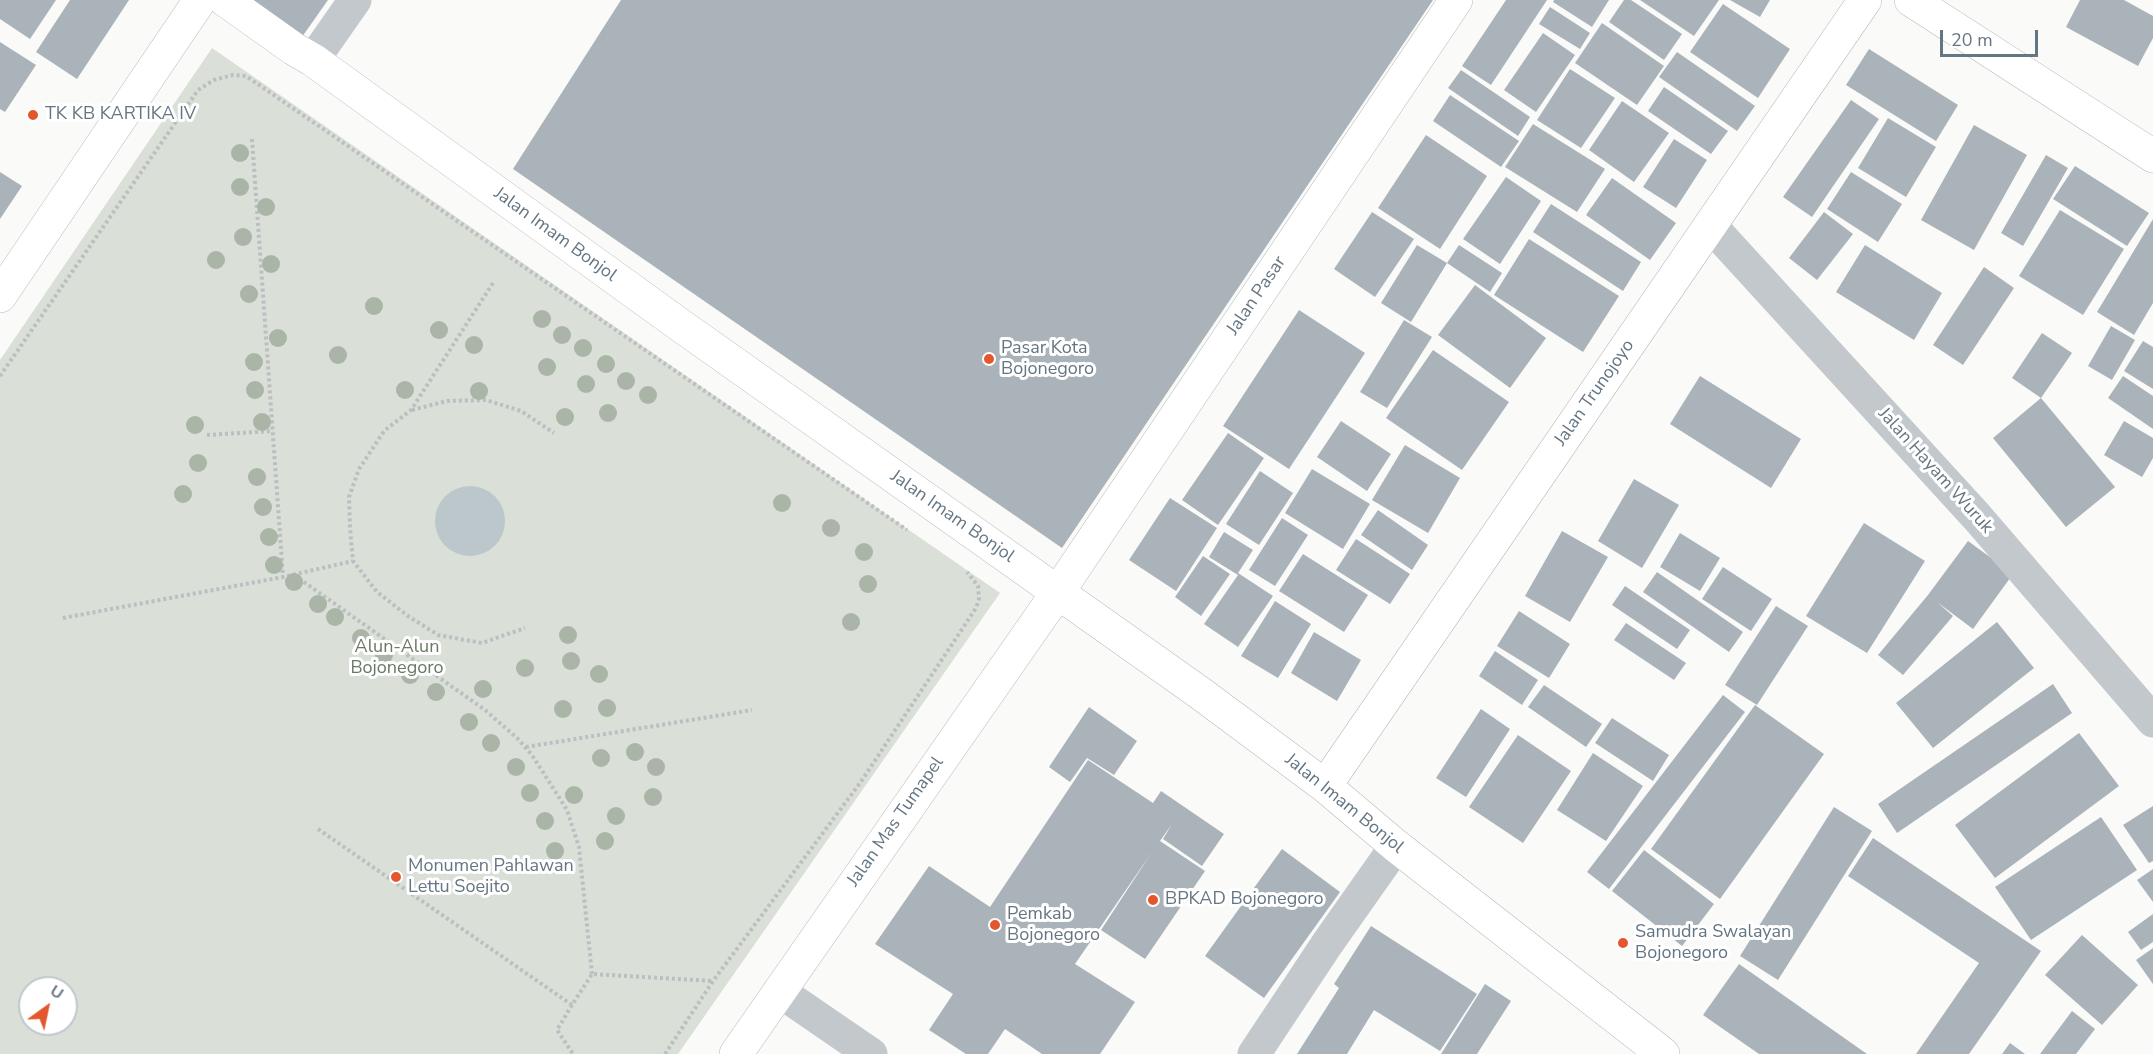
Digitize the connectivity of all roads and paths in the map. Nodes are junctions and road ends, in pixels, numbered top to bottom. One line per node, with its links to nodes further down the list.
1 (200, 0): 12 (main road)
2 (225, 0): 7 (main road, Jalan Imam Bonjol)
3 (355, 0): 7 (street)
4 (1456, 0): 23 (main road, Jalan Pasar)
5 (1865, 0): 10 (main road, Jalan Trunojoyo)
6 (1911, 0): 9 (main road)
7 (313, 60): 23 (main road, Jalan Imam Bonjol)
8 (252, 139): 15 (path)
9 (2153, 156)
10 (1711, 226): 27 (street, Jalan Hayam Wuruk); 29 (main road, Jalan Trunojoyo)
11 (493, 283): 14 (path)
12 (0, 296)
13 (0, 376): 18 (path)
14 (411, 410): 16 (path); 19 (path)
15 (273, 431): 17 (path); 22 (path)
16 (554, 433)
17 (207, 435)
18 (916, 536)
19 (353, 561): 21 (path); 25 (path)
20 (963, 569): 33 (path)
21 (294, 575): 22 (path); 28 (path)
22 (283, 577): 24 (path)
23 (1058, 592): 29 (main road, Jalan Imam Bonjol); 34 (main road, Jalan Mas Tumapel)
24 (63, 618)
25 (525, 628)
26 (752, 710): 28 (path)
27 (2153, 721)
28 (525, 747): 32 (path)
29 (1325, 786): 31 (main road, Jalan Imam Bonjol)
30 (318, 829): 35 (path)
31 (1396, 846): 40 (street); 41 (main road, Jalan Imam Bonjol)
32 (592, 974): 33 (path); 35 (path)
33 (713, 981): 37 (path)
34 (779, 991): 38 (main road, Jalan Mas Tumapel); 39 (street)
35 (572, 1005): 36 (path)
36 (573, 1054)
37 (665, 1054)
38 (736, 1054)
39 (871, 1054)
40 (1254, 1054)
41 (1663, 1054)

